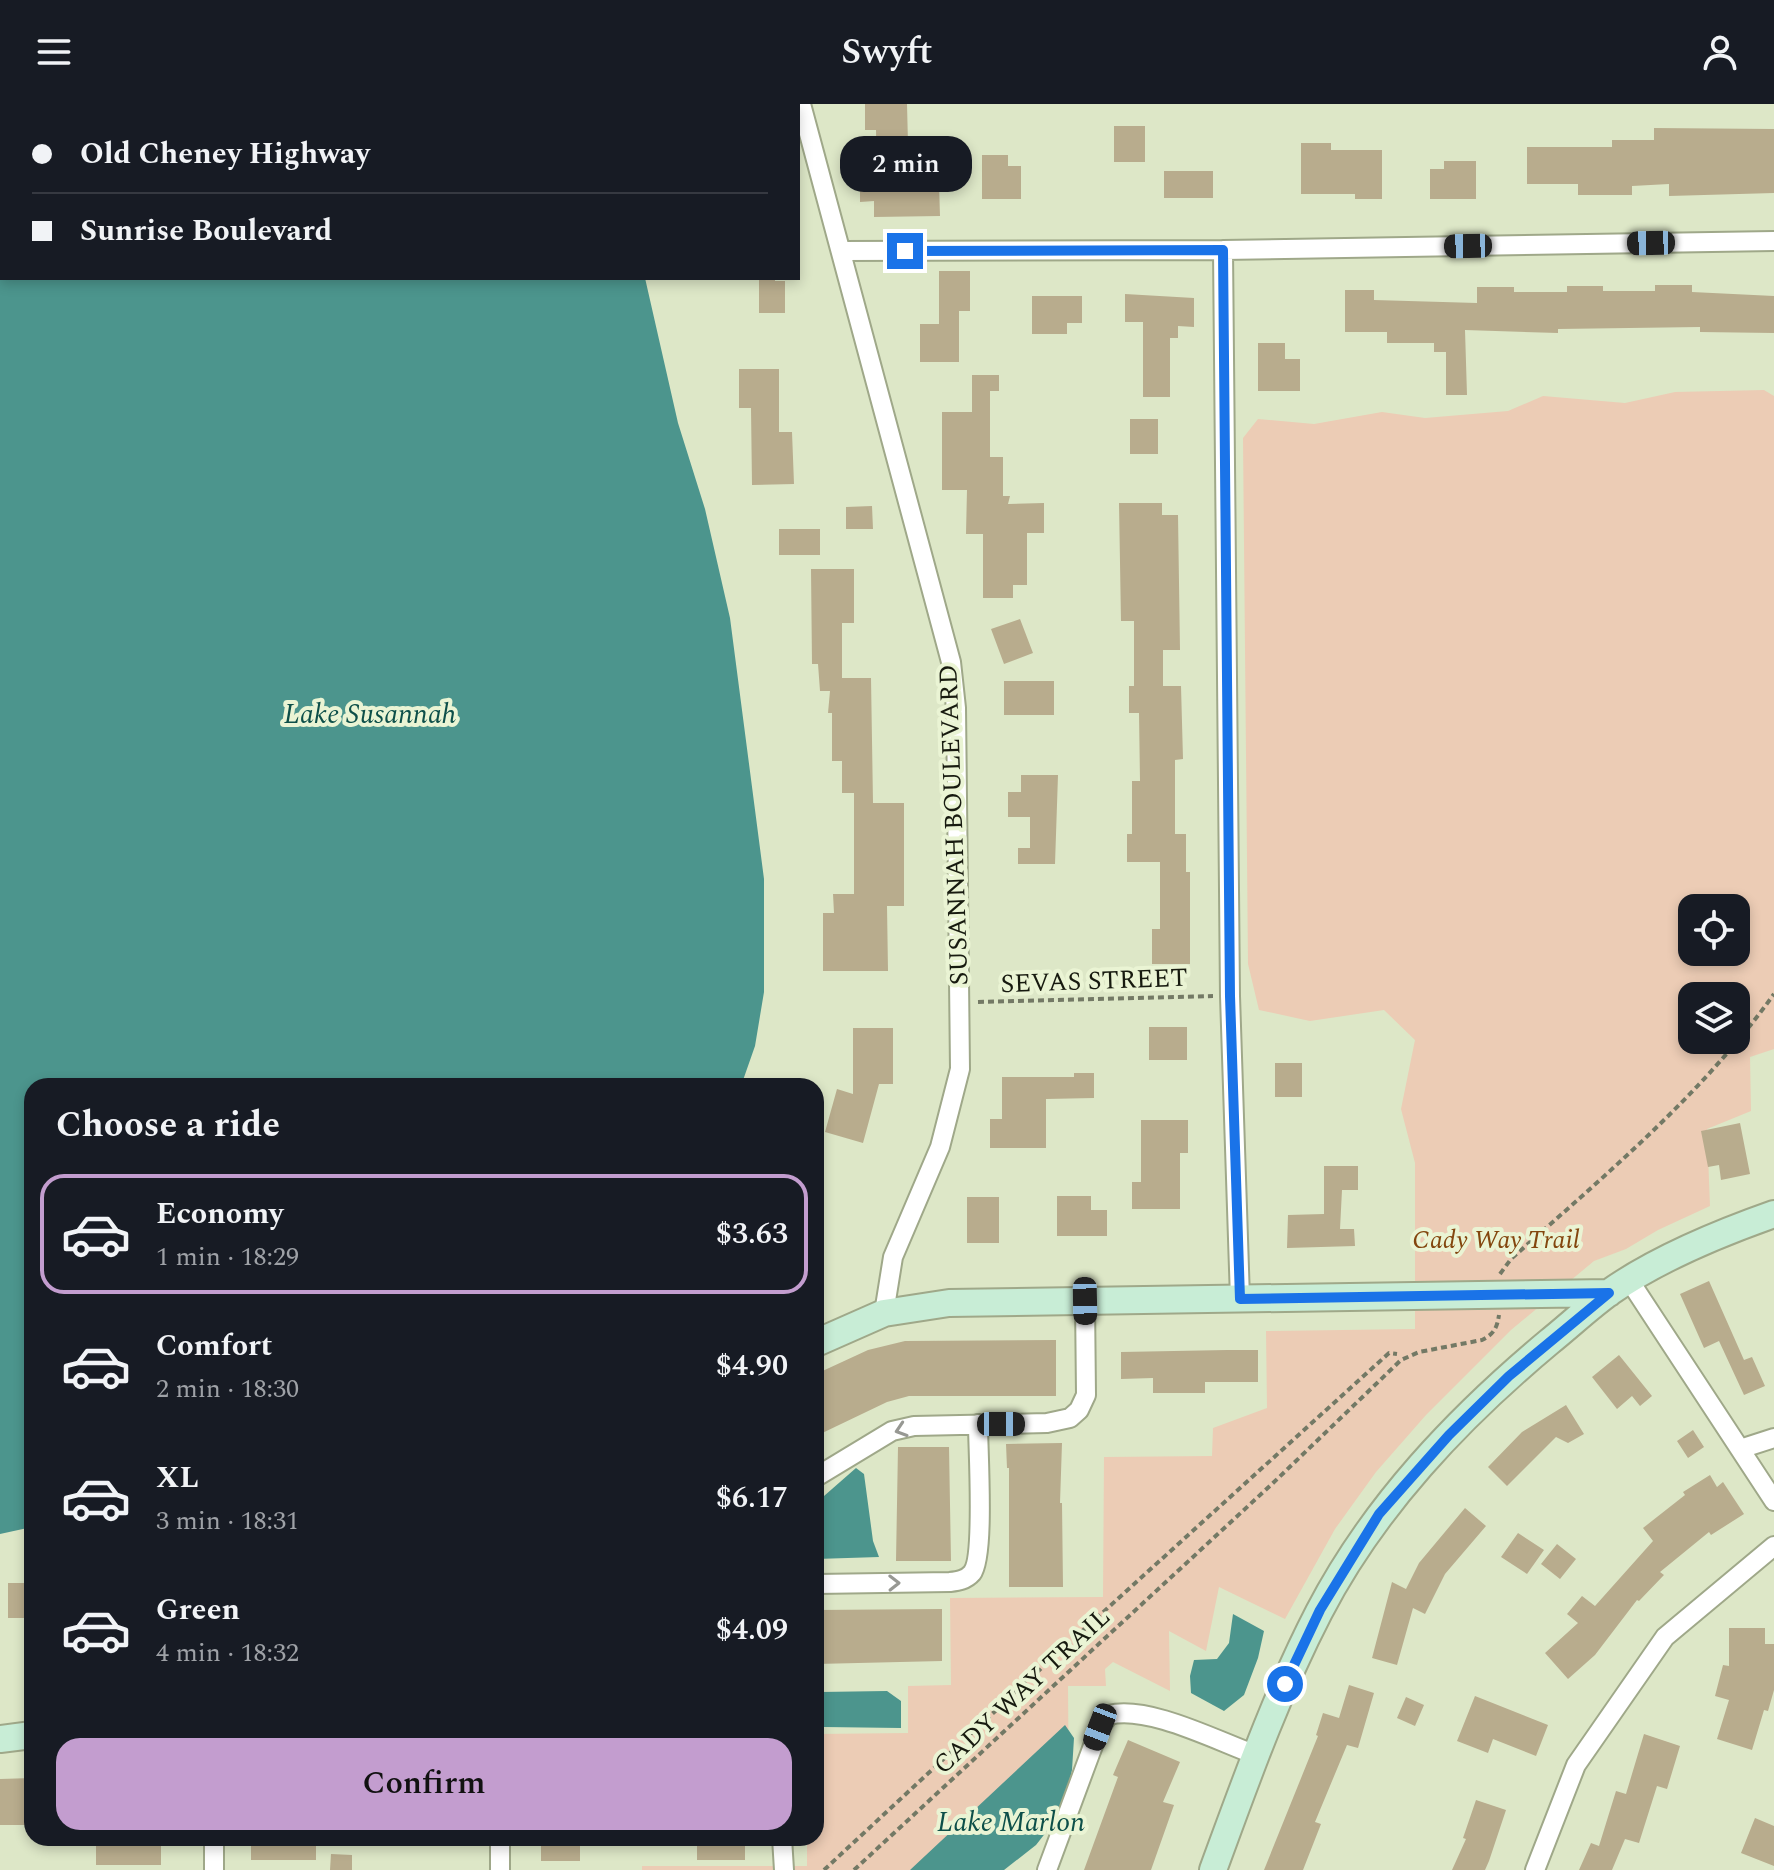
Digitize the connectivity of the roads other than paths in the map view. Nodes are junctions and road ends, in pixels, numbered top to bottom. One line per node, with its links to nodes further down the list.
1 (801, 104): 4 (street, SUSANNAH BOULEVARD)
2 (1774, 241): 3 (street)
3 (1223, 250): 4 (street); 7 (street)
4 (841, 251): 9 (street, SUSANNAH BOULEVARD)
5 (1774, 1214): 6 (street)
6 (1619, 1286): 7 (street); 13 (street); 20 (street)
7 (1240, 1299): 8 (street)
8 (1085, 1301): 9 (street); 11 (street)
9 (884, 1313): 10 (street)
10 (824, 1339)
11 (978, 1424): 14 (street, one-way to 14); 17 (street, one-way to 11)
12 (1774, 1438): 13 (street)
13 (1740, 1449): 15 (street)
14 (824, 1472)
15 (1774, 1501)
16 (1774, 1546): 29 (street)
17 (824, 1584)
18 (24, 1736): 19 (street)
19 (0, 1739)
20 (1256, 1755): 27 (street); 28 (street)
21 (214, 1846): 24 (street)
22 (500, 1846): 25 (street)
23 (782, 1846): 26 (street)
24 (214, 1870)
25 (500, 1870)
26 (784, 1870)
27 (1047, 1870)
28 (1213, 1870)
29 (1535, 1870)

